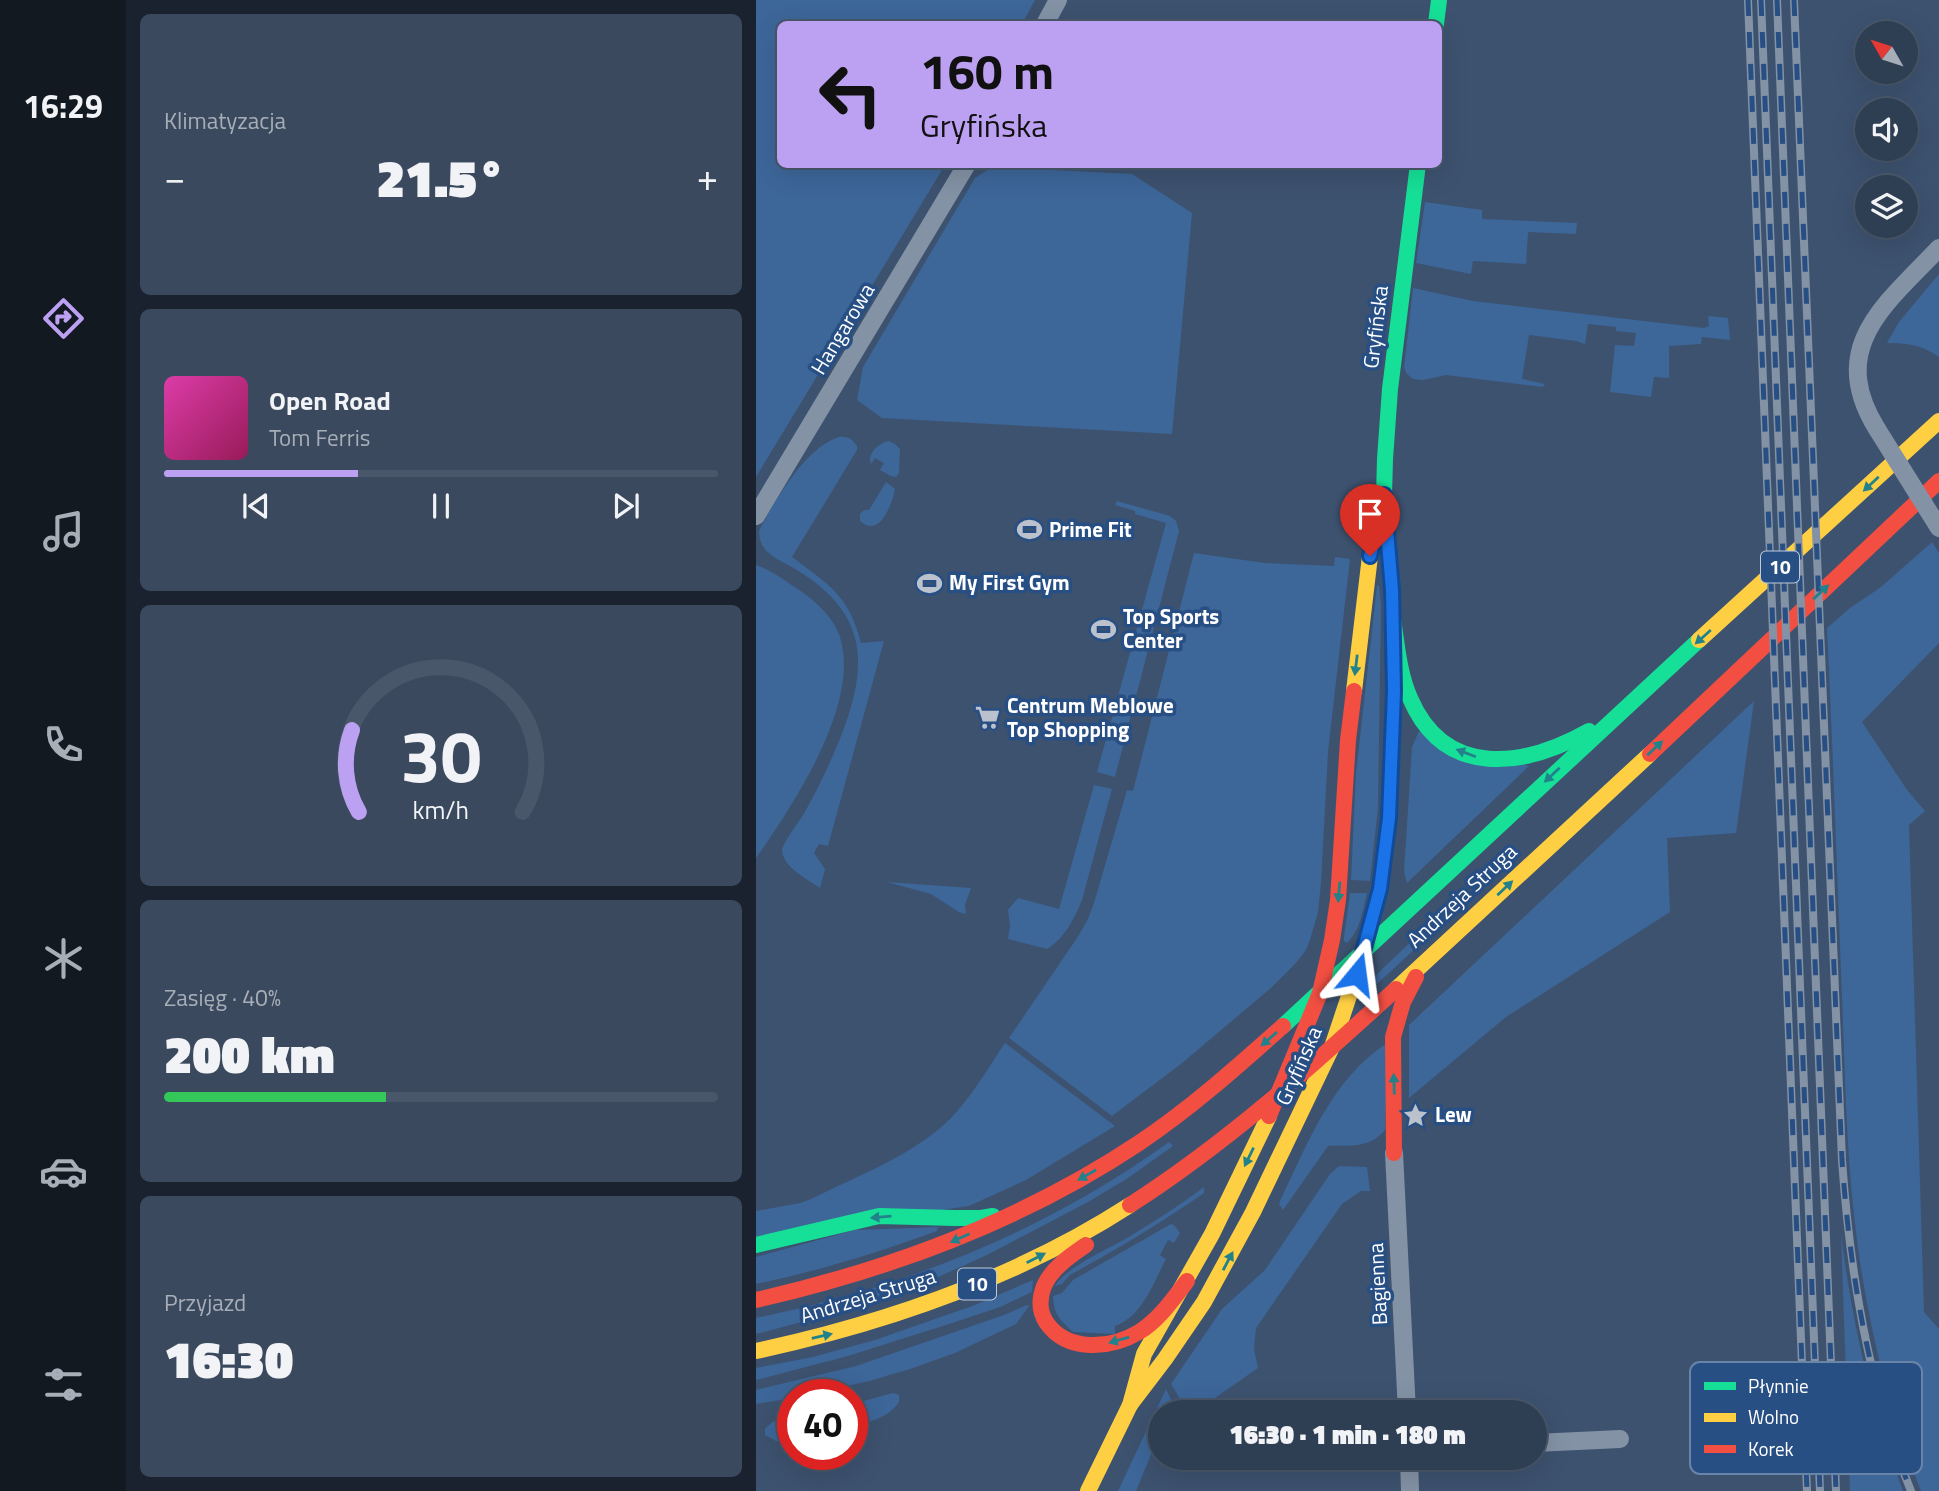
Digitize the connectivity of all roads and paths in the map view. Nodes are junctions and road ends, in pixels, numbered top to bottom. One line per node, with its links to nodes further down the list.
1 (1058, 0): 3 (street)
2 (1439, 0): 4 (main road)
3 (1047, 21)
4 (1436, 21)
5 (965, 168): 11 (street, Hangarowa)
6 (1418, 168): 10 (main road, Gryfińska)
7 (1939, 248): 12 (street, bridge)
8 (1939, 421): 14 (main road, Andrzeja Struga / 10, one-way to 14)
9 (1939, 481): 16 (main road, Andrzeja Struga / 10, one-way to 9)
10 (1384, 495): 13 (main road, Gryfińska); 17 (main road, Gryfińska, one-way to 17)
11 (756, 516)
12 (1939, 528)
13 (1393, 619): 14 (main road, one-way to 13); 15 (main road, Gryfińska)
14 (1620, 712): 15 (main road, Andrzeja Struga / 10, one-way to 15)
15 (1364, 952): 17 (main road, Andrzeja Struga / 10); 18 (main road, Gryfińska)
16 (1434, 954): 18 (main road, Andrzeja Struga / 10); 20 (main road, one-way to 16)
17 (1320, 993): 19 (main road, Gryfińska); 22 (main road, Andrzeja Struga / 10, one-way to 22)
18 (1332, 1047): 19 (main road, Andrzeja Struga / 10); 28 (main road, Gryfińska, one-way to 18)
19 (1279, 1095): 21 (main road, Andrzeja Struga / 10); 24 (main road, Gryfińska, one-way to 24)
20 (1394, 1153): 27 (street, Bagienna)
21 (1180, 1173): 24 (main road, one-way to 21); 26 (main road, Andrzeja Struga / 10, one-way to 21)
22 (1022, 1210): 23 (main road, one-way to 23); 25 (main road, Andrzeja Struga / 10, one-way to 25)
23 (756, 1245)
24 (1187, 1280): 28 (main road, Gryfińska)
25 (756, 1300)
26 (756, 1351)
27 (1406, 1400)
28 (1130, 1405): 32 (main road, Gryfińska)
29 (1620, 1439): 30 (street)
30 (1547, 1442)
31 (1409, 1470): 33 (street)
32 (1088, 1491)
33 (1410, 1491)

